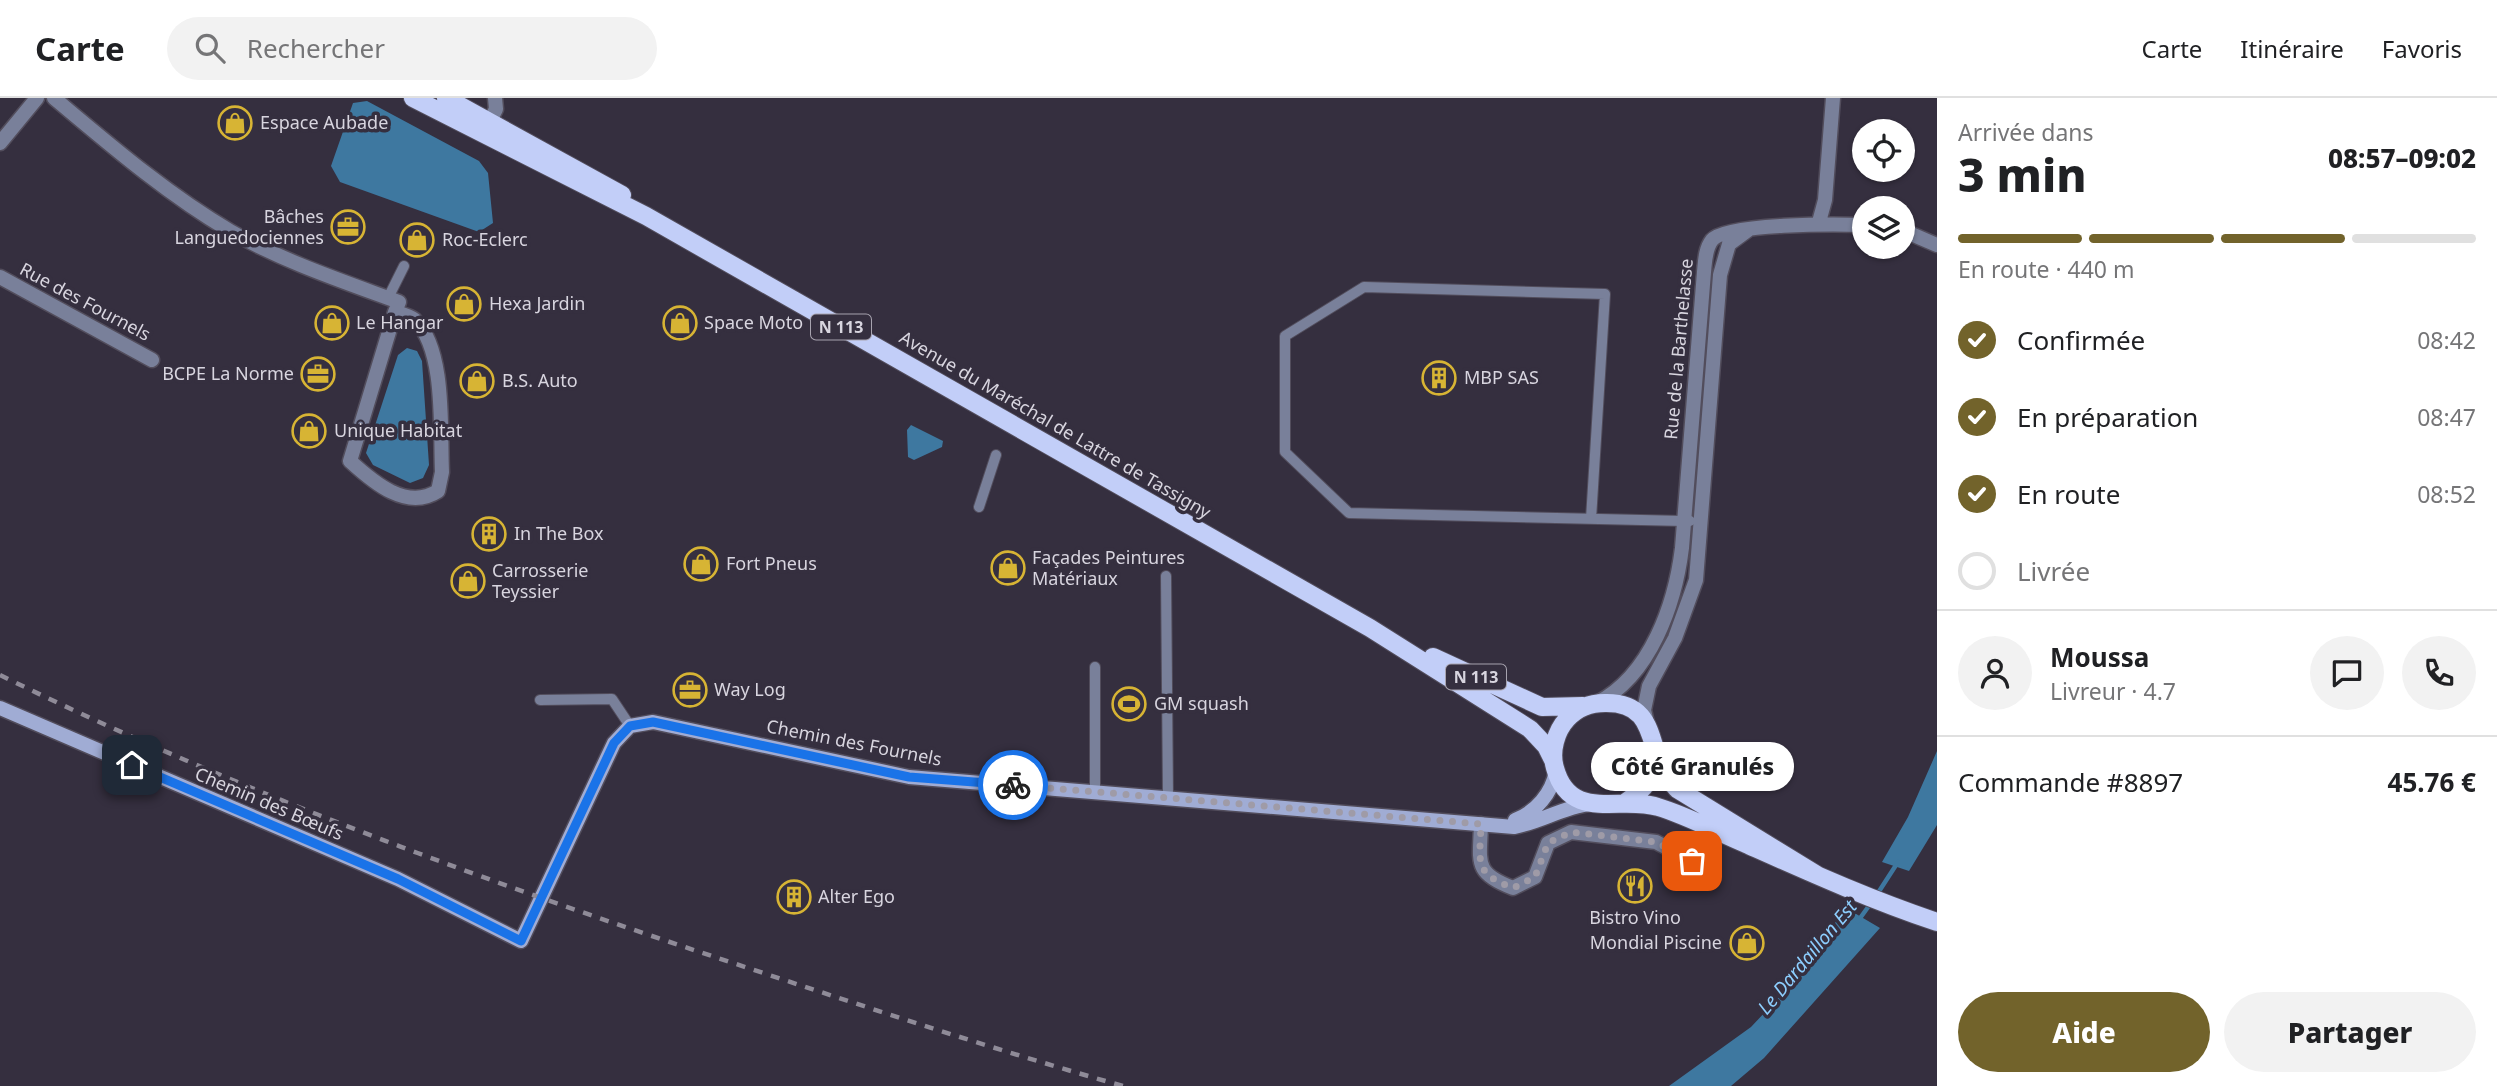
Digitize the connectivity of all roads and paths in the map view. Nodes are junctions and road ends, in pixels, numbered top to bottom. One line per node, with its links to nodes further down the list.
1 (37, 98): 8 (street)
2 (54, 98): 17 (street)
3 (413, 98): 9 (main road, Avenue du Maréchal de Lattre de Tassigny / N 113)
4 (446, 98): 7 (main road, Avenue du Maréchal de Lattre de Tassigny / N 113)
5 (495, 98): 7 (street)
6 (1833, 98): 10 (street)
7 (490, 121): 9 (main road, Avenue du Maréchal de Lattre de Tassigny / N 113)
8 (0, 142)
9 (646, 216): 26 (main road, Avenue du Maréchal de Lattre de Tassigny / N 113)
10 (1819, 222): 11 (street); 12 (street)
11 (1852, 224)
12 (1752, 228): 23 (street, Rue de la Barthelasse); 24 (street, Rue de la Barthelasse)
13 (1915, 236): 14 (street)
14 (1937, 245)
15 (404, 266): 17 (lane)
16 (0, 278): 19 (street, Rue des Fournels)
17 (388, 298): 18 (street)
18 (395, 312): 18 (street)
19 (152, 360)
20 (996, 455): 21 (lane)
21 (979, 507)
22 (1591, 519): 22 (lane); 23 (lane)
23 (1684, 521): 24 (lane); 29 (street, Rue de la Barthelasse)
24 (1702, 521): 31 (street, Rue de la Barthelasse)
25 (1166, 576): 36 (lane)
26 (1370, 628): 29 (main road, Avenue du Maréchal de Lattre de Tassigny / N 113); 34 (main road, Avenue du Maréchal de Lattre de Tassigny / N 113)
27 (1095, 667): 35 (lane)
28 (540, 700): 32 (lane)
29 (1592, 704): 31 (main road); 34 (main road)
30 (0, 708): 32 (street, Chemin des Bœufs)
31 (1647, 723): 33 (main road)
32 (630, 726): 35 (street, Chemin des Fournels)
33 (1657, 751): 37 (main road); 41 (main road)
34 (1555, 766): 38 (main road); 39 (street, Chemin des Fournels)
35 (1095, 792): 36 (street, Chemin des Fournels)
36 (1168, 798): 39 (street, Chemin des Fournels)
37 (1626, 802): 38 (main road); 41 (main road)
38 (1590, 804): 39 (street, Chemin des Fournels)
39 (1485, 824): 40 (street)
40 (1692, 861)
41 (1817, 875): 42 (main road)
42 (1937, 922)

